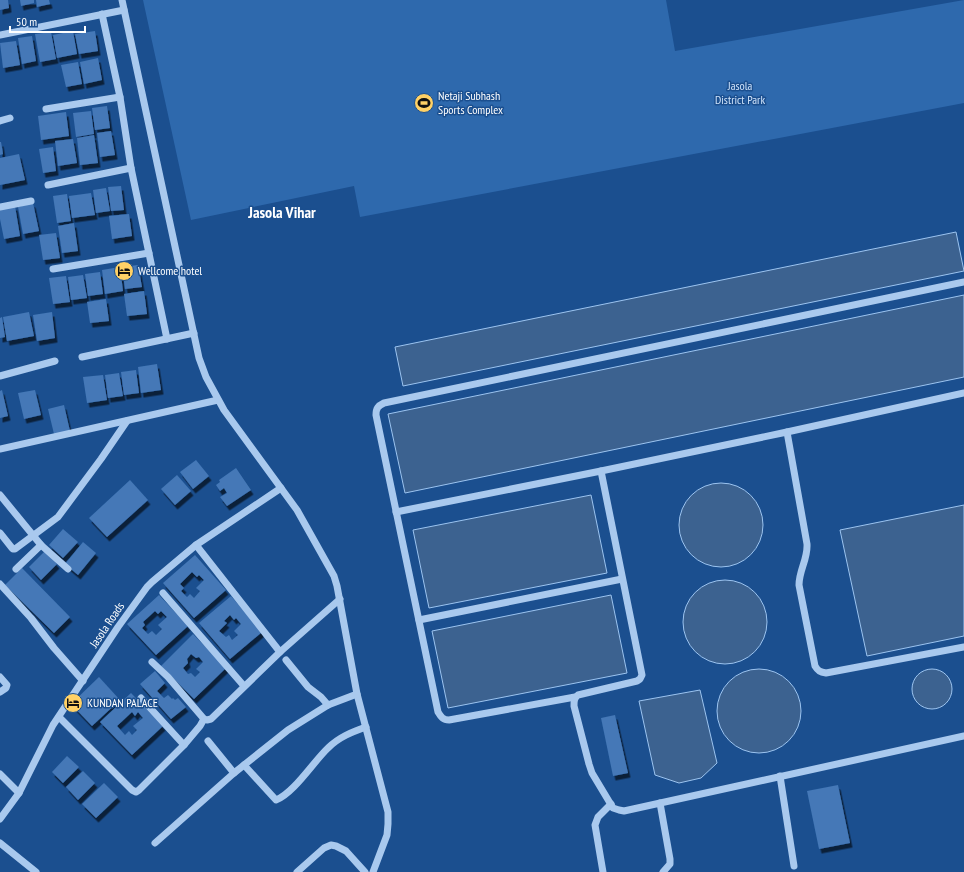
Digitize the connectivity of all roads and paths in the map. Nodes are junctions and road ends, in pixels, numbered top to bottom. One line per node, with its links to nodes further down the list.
1 (122, 0): 2 (street)
2 (124, 10): 3 (street); 16 (street)
3 (102, 14): 4 (street); 5 (street)
4 (0, 35)
5 (120, 97): 6 (street); 9 (street)
6 (46, 109)
7 (10, 118): 8 (street)
8 (0, 121)
9 (131, 168): 10 (street); 13 (street)
10 (48, 185)
11 (31, 201): 12 (street)
12 (0, 207)
13 (149, 253): 14 (street); 17 (street)
14 (53, 269)
15 (964, 282): 29 (street)
16 (194, 333): 17 (street); 22 (street)
17 (167, 338): 18 (street)
18 (82, 357)
19 (55, 361): 20 (street)
20 (0, 376)
21 (964, 393): 24 (street)
22 (218, 400): 23 (street); 27 (street)
23 (127, 421): 25 (street); 31 (street)
24 (788, 432): 26 (street); 41 (street)
25 (0, 449)
26 (601, 471): 29 (street); 36 (street)
27 (281, 488): 33 (street, Jasola Roads); 39 (street)
28 (0, 495): 31 (street)
29 (396, 512): 40 (street)
30 (0, 533): 31 (street)
31 (33, 536): 32 (street)
32 (41, 545): 34 (street); 35 (street)
33 (196, 545): 42 (street); 46 (street, Jasola Roads)
34 (16, 569)
35 (68, 569)
36 (622, 579): 40 (street); 50 (street)
37 (0, 584): 46 (street)
38 (163, 593): 47 (street)
39 (340, 599): 42 (street); 49 (street)
40 (419, 620): 50 (street)
41 (964, 647)
42 (280, 652): 47 (street)
43 (286, 660): 52 (street)
44 (152, 662): 54 (street)
45 (0, 677): 48 (street)
46 (83, 680): 53 (street, Jasola Roads)
47 (244, 686): 54 (street)
48 (0, 692)
49 (357, 694): 52 (street); 55 (street)
50 (575, 697): 65 (street)
51 (141, 698): 58 (street)
52 (328, 705): 59 (street)
53 (59, 717): 58 (street); 63 (street, Jasola Roads)
54 (204, 719): 58 (street)
55 (366, 727): 59 (street); 73 (street)
56 (964, 736): 62 (street)
57 (208, 741): 60 (street)
58 (184, 745)
59 (244, 765): 60 (street)
60 (234, 772): 68 (street)
61 (0, 774): 63 (street)
62 (780, 776): 64 (street); 69 (street)
63 (18, 794): 66 (street, Jasola Roads)
64 (660, 803): 65 (street); 75 (street)
65 (611, 804): 74 (street)
66 (0, 819)
67 (0, 843): 70 (street)
68 (155, 843)
69 (794, 866)
70 (36, 872)
71 (297, 872): 72 (street)
72 (365, 872)
73 (373, 872)
74 (603, 872)
75 (663, 872)

